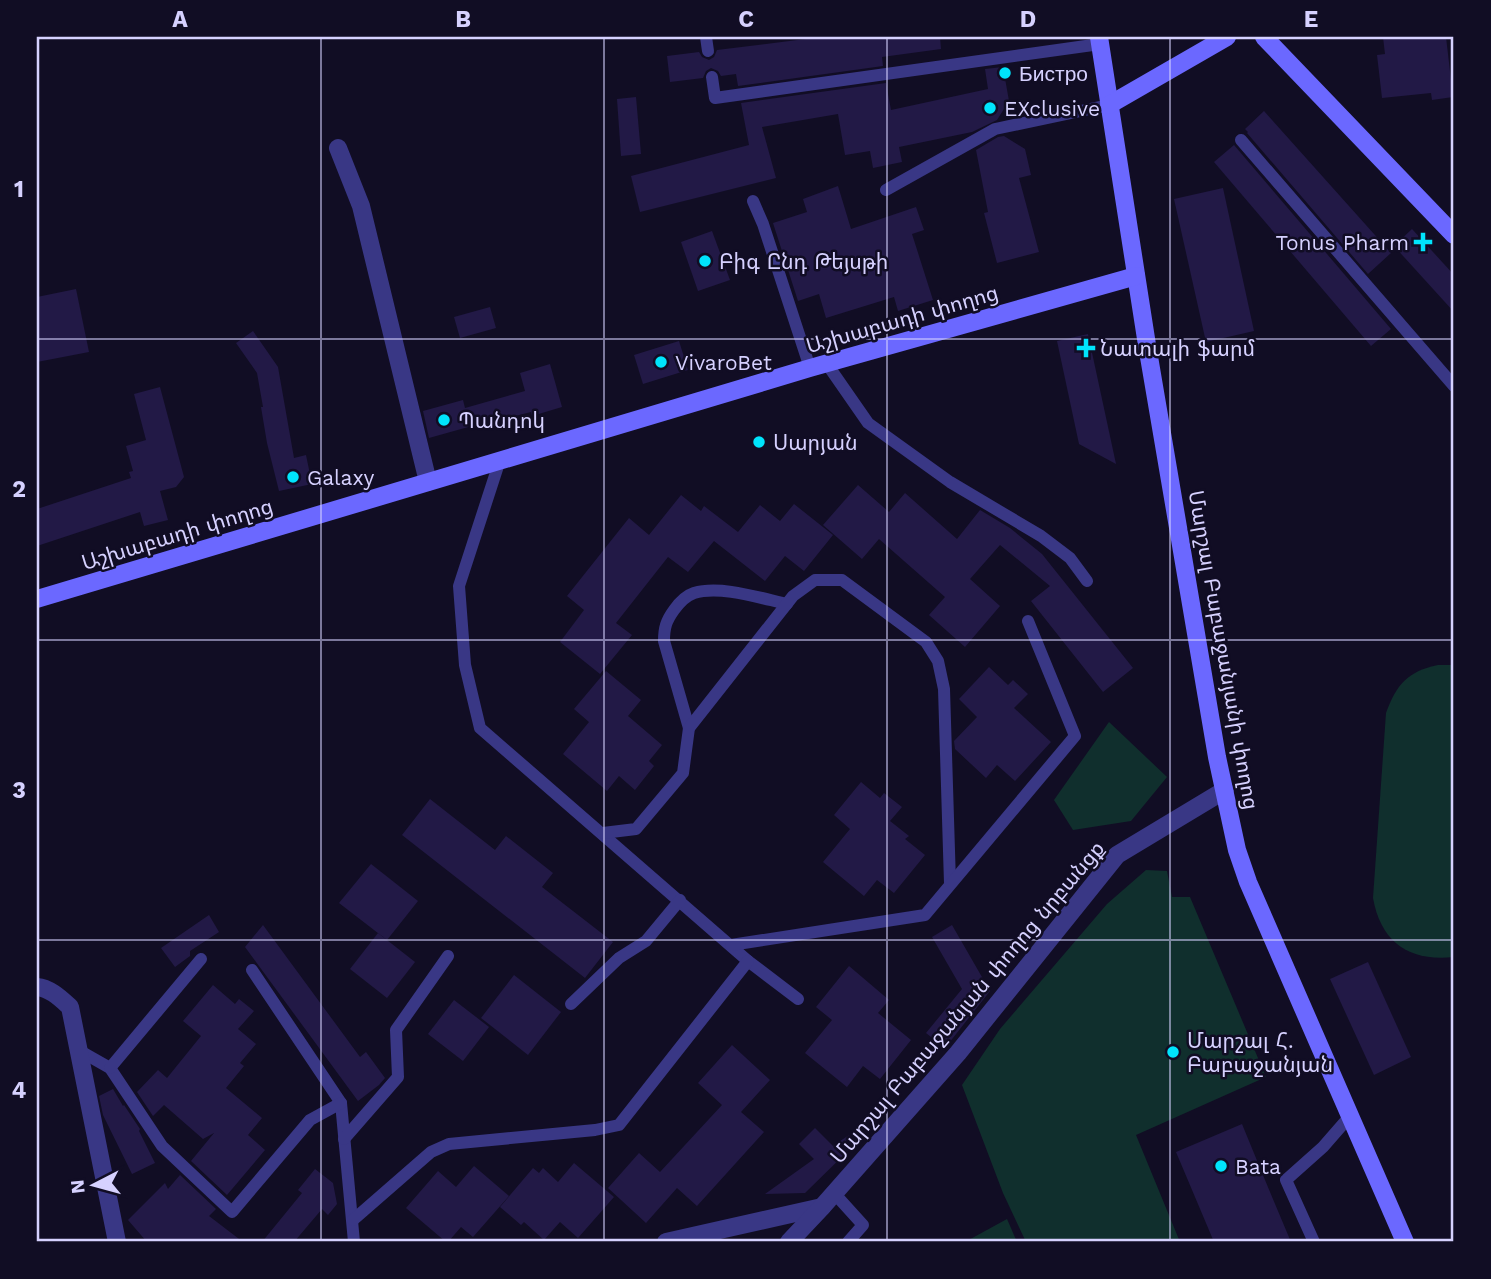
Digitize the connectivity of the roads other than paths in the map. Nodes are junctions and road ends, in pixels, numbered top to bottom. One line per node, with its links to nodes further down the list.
1 (706, 37): 5 (lane)
2 (1227, 37): 7 (street)
3 (1264, 37): 12 (street)
4 (1099, 40): 6 (lane); 7 (street, Մարշալ Բաբաջանյանի փողոց)
5 (708, 51)
6 (712, 77)
7 (1109, 105): 10 (lane); 13 (street, Մարշալ Բաբաջանյանի փողոց)
8 (1241, 140): 15 (lane)
9 (338, 148): 17 (street)
10 (886, 190)
11 (753, 201): 14 (lane)
12 (1454, 235)
13 (1136, 276): 14 (street, Աշխաբադի փողոց); 23 (street, Մարշալ Բաբաջանյանի փողոց)
14 (818, 366): 16 (street, Աշխաբադի փողոց); 18 (lane)
15 (1454, 386)
16 (500, 460): 17 (street, Աշխաբադի փողոց); 24 (lane)
17 (428, 482): 19 (street, Աշխաբադի փողոց)
18 (1087, 581)
19 (37, 598)
20 (787, 604): 22 (lane); 22 (lane); 25 (lane)
21 (1028, 621): 25 (lane)
22 (689, 729): 24 (lane)
23 (1225, 790): 38 (street, Մարշալ Բաբաջանյանի փողոց); 40 (street, Մարշալ Բաբաջանյան փողոց նրբանցք)
24 (603, 833): 26 (lane)
25 (950, 883): 27 (lane)
26 (680, 900): 27 (lane); 34 (lane)
27 (731, 945): 30 (lane)
28 (448, 956): 39 (lane)
29 (201, 959): 36 (lane)
30 (748, 961): 33 (lane); 42 (lane)
31 (252, 971): 37 (lane)
32 (37, 986): 35 (street)
33 (798, 999)
34 (571, 1004)
35 (80, 1051): 36 (lane); 43 (street)
36 (110, 1068): 37 (lane)
37 (341, 1103): 39 (lane)
38 (1350, 1116): 48 (lane); 49 (street, Մարշալ Բաբաջանյանի փողոց)
39 (344, 1139): 42 (lane)
40 (834, 1193): 41 (street, Մարշալ Բաբաջանյան փողոց նրբանցք); 47 (lane)
41 (822, 1207): 45 (street); 46 (street, Մարշալ Բաբաջանյան փողոց նրբանցք)
42 (353, 1220): 44 (lane)
43 (117, 1242)
44 (355, 1242)
45 (666, 1242)
46 (789, 1242)
47 (848, 1242)
48 (1314, 1242)
49 (1405, 1242)

